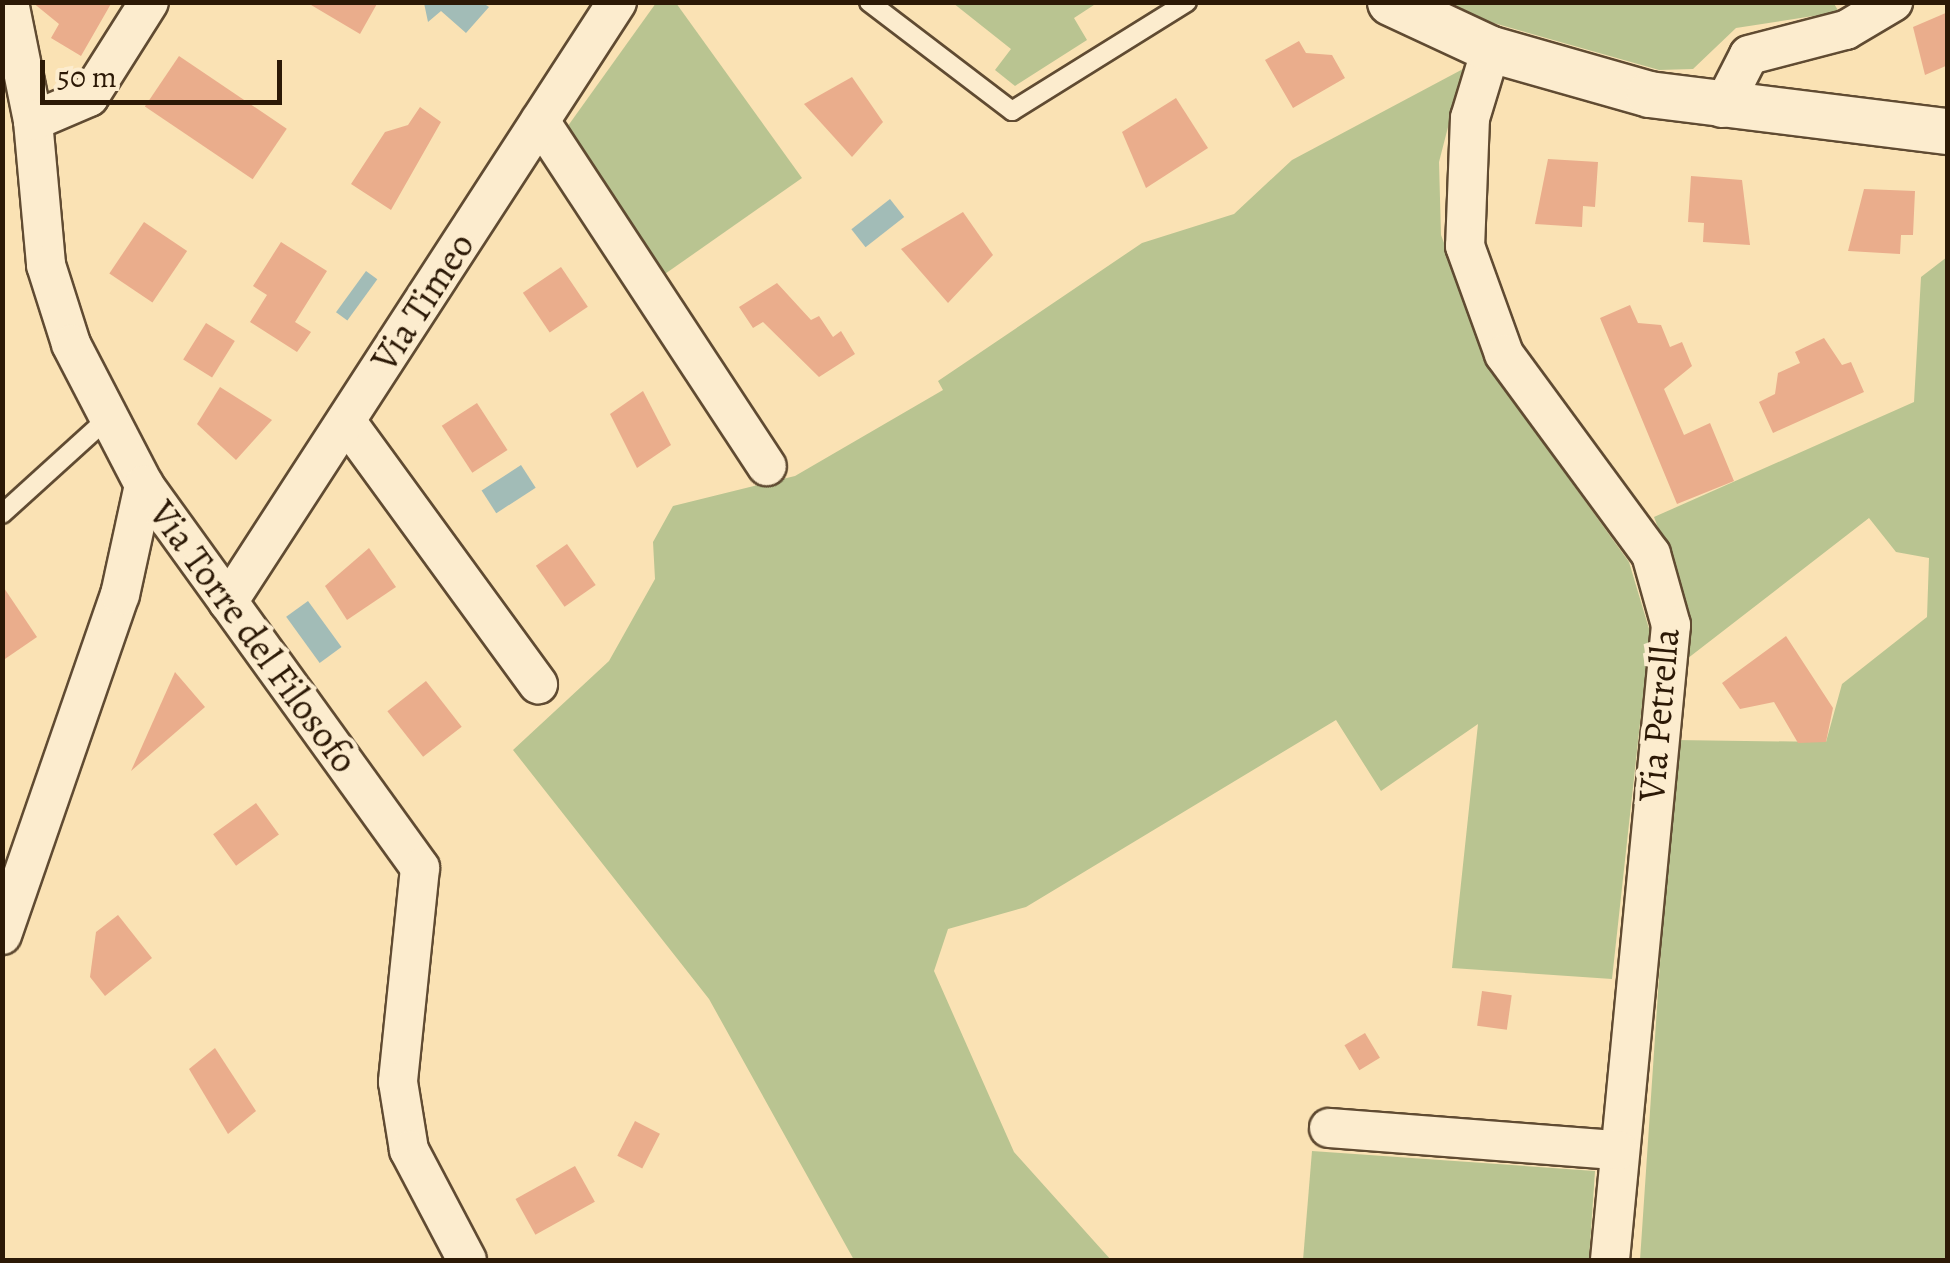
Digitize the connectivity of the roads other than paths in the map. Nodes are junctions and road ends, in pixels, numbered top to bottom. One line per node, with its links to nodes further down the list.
1 (9, 2): 10 (street, Via Torre del Filosofo)
2 (149, 2): 10 (street)
3 (617, 2): 11 (street, Via Timeo)
4 (869, 2): 5 (lane)
5 (1187, 2)
6 (1390, 2): 8 (street)
7 (1893, 2): 9 (street)
8 (1491, 49): 9 (street); 22 (street, Via Petrella)
9 (1722, 108): 12 (street)
10 (33, 120): 13 (street, Via Torre del Filosofo)
11 (540, 121): 14 (street, Via Timeo); 15 (street)
12 (1948, 131)
13 (110, 416): 16 (street, Via Torre del Filosofo); 17 (lane)
14 (346, 420): 18 (street, Via Timeo); 19 (street)
15 (766, 466)
16 (144, 485): 18 (street, Via Torre del Filosofo); 20 (street)
17 (2, 514)
18 (228, 602): 23 (street, Via Torre del Filosofo)
19 (538, 684)
20 (2, 935)
21 (1329, 1128): 22 (street)
22 (1618, 1150): 24 (street, Via Petrella)
23 (467, 1260)
24 (1610, 1260)

